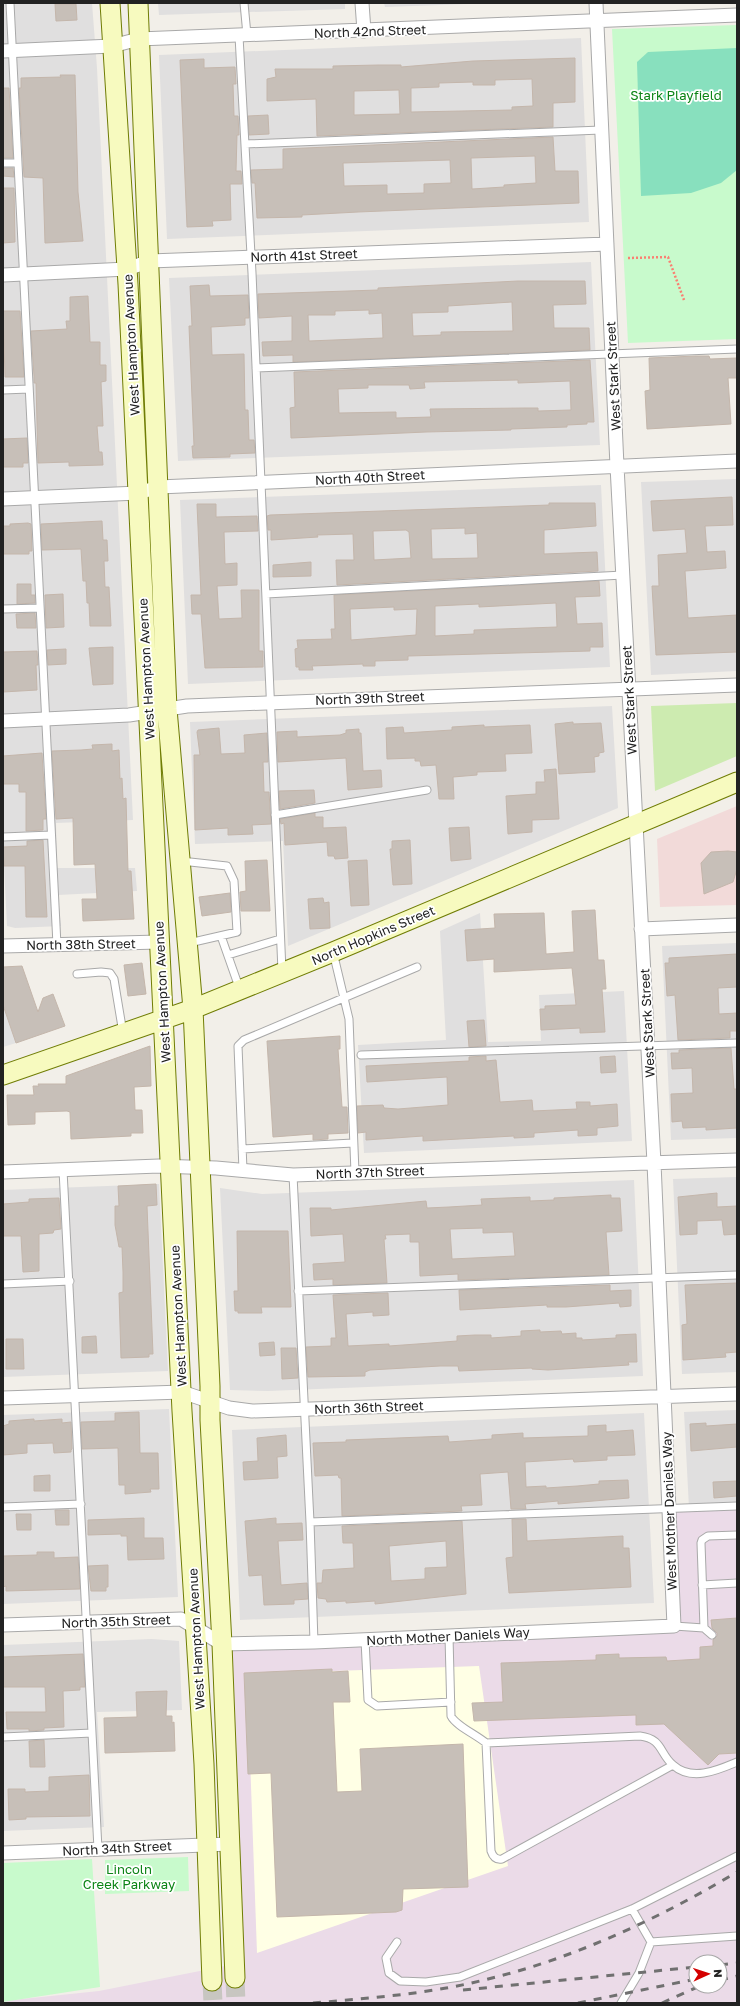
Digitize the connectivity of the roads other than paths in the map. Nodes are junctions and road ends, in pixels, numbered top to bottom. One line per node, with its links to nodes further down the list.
1 (10, 3): 13 (lane)
2 (110, 3): 12 (main road, West Hampton Avenue)
3 (138, 3): 11 (main road, West Hampton Avenue)
4 (244, 3): 10 (lane)
5 (362, 3): 9 (street)
6 (596, 3): 8 (street, West Stark Street)
7 (737, 15): 8 (street, North 42nd Street)
8 (597, 21): 9 (street, North 42nd Street); 14 (street, West Stark Street)
9 (364, 31): 10 (street, North 42nd Street)
10 (243, 36): 11 (street, North 42nd Street); 15 (lane)
11 (139, 39): 12 (street, North 42nd Street); 20 (main road, West Hampton Avenue)
12 (112, 46): 13 (street, North 42nd Street); 21 (main road, West Hampton Avenue)
13 (8, 51): 17 (lane)
14 (601, 130): 15 (lane); 18 (street, West Stark Street)
15 (245, 144): 19 (lane)
16 (3, 163): 17 (lane)
17 (17, 163): 22 (lane)
18 (607, 244): 19 (street, North 41st Street); 25 (street, West Stark Street)
19 (251, 257): 20 (street, North 41st Street); 26 (lane)
20 (150, 261): 21 (street, North 41st Street); 32 (main road, West Hampton Avenue)
21 (127, 269): 22 (street, North 41st Street); 33 (main road, West Hampton Avenue)
22 (24, 274): 23 (street, North 41st Street); 27 (lane)
23 (3, 275)
24 (737, 348): 25 (lane)
25 (612, 353): 26 (lane); 30 (street, West Stark Street)
26 (256, 368): 31 (lane)
27 (29, 389): 28 (lane); 34 (lane)
28 (3, 390)
29 (737, 461): 30 (street, North 40th Street)
30 (617, 466): 31 (street, North 40th Street); 36 (street, West Stark Street)
31 (261, 482): 32 (street, North 40th Street); 37 (lane)
32 (159, 487): 33 (street, North 40th Street); 43 (main road, West Hampton Avenue)
33 (138, 493): 34 (street, North 40th Street); 44 (main road, West Hampton Avenue)
34 (34, 498): 35 (street, North 40th Street); 38 (lane)
35 (3, 499)
36 (623, 575): 37 (lane); 41 (street, West Stark Street)
37 (266, 594): 42 (lane)
38 (40, 608): 39 (lane); 45 (lane)
39 (3, 609)
40 (737, 684): 41 (street, North 39th Street)
41 (629, 689): 42 (street, North 39th Street); 50 (street, West Stark Street)
42 (270, 702): 43 (street, North 39th Street); 49 (lane)
43 (167, 709): 44 (street, North 39th Street); 53 (main road, West Hampton Avenue)
44 (148, 712): 45 (street, North 39th Street); 58 (main road, West Hampton Avenue)
45 (46, 719): 46 (street, North 39th Street); 51 (lane)
46 (3, 721)
47 (737, 782): 50 (main road, North Hopkins Street)
48 (427, 790): 49 (lane)
49 (275, 815): 57 (lane)
50 (636, 825): 55 (street, West Stark Street); 62 (main road, North Hopkins Street)
51 (52, 835): 52 (lane); 59 (lane)
52 (3, 837)
53 (179, 860): 56 (lane); 60 (main road, West Hampton Avenue)
54 (737, 925): 55 (street)
55 (642, 929): 73 (street, West Stark Street)
56 (221, 936): 60 (lane); 63 (lane)
57 (280, 939): 63 (lane); 65 (lane)
58 (159, 942): 59 (street, North 38th Street); 70 (main road, West Hampton Avenue)
59 (57, 944): 61 (street, North 38th Street)
60 (187, 944): 69 (main road, West Hampton Avenue)
61 (3, 946)
62 (333, 952): 65 (main road, North Hopkins Street); 68 (lane)
63 (228, 955): 67 (lane)
64 (417, 967): 68 (lane)
65 (282, 973): 67 (main road, North Hopkins Street)
66 (77, 974): 71 (lane)
67 (240, 990): 69 (main road, North Hopkins Street)
68 (344, 998): 76 (lane); 77 (lane)
69 (193, 1009): 70 (main road, North Hopkins Street); 81 (main road, West Hampton Avenue)
70 (164, 1019): 71 (main road, North Hopkins Street); 80 (main road, West Hampton Avenue)
71 (123, 1033): 75 (main road, North Hopkins Street)
72 (737, 1043): 73 (lane)
73 (648, 1047): 74 (lane); 79 (street, West Stark Street)
74 (361, 1055)
75 (3, 1075)
76 (353, 1144): 77 (lane); 85 (lane)
77 (242, 1149): 83 (lane)
78 (737, 1160): 79 (street, North 37th Street)
79 (654, 1163): 85 (street, North 37th Street); 88 (street, West Stark Street)
80 (171, 1166): 81 (street, North 37th Street); 82 (street, North 37th Street); 92 (main road, West Hampton Avenue)
81 (200, 1167): 83 (street, North 37th Street); 97 (main road, West Hampton Avenue)
82 (63, 1170): 84 (street, North 37th Street); 89 (lane)
83 (243, 1170): 86 (street, North 37th Street)
84 (3, 1172)
85 (355, 1173): 86 (street, North 37th Street)
86 (293, 1175): 91 (lane)
87 (737, 1275): 88 (lane)
88 (659, 1278): 91 (lane); 95 (street, West Stark Street)
89 (70, 1281): 90 (lane); 94 (lane)
90 (3, 1284)
91 (298, 1291): 98 (lane)
92 (182, 1392): 94 (street, North 36th Street); 97 (street, North 36th Street); 110 (main road, West Hampton Avenue)
93 (737, 1394): 95 (street, North 36th Street)
94 (76, 1396): 96 (street, North 36th Street); 99 (lane)
95 (664, 1396): 98 (street, North 36th Street); 102 (street, West Mother Daniels Way)
96 (3, 1398)
97 (210, 1403): 98 (street, North 36th Street); 116 (main road, West Hampton Avenue)
98 (304, 1409): 103 (lane)
99 (81, 1504): 101 (lane); 107 (lane)
100 (737, 1506): 102 (lane)
101 (3, 1508)
102 (669, 1509): 103 (lane); 109 (street, West Mother Daniels Way)
103 (310, 1522): 115 (lane)
104 (737, 1535): 106 (lane)
105 (737, 1583): 106 (lane)
106 (702, 1585): 111 (lane)
107 (87, 1622): 108 (street, North 35th Street); 110 (street, North 35th Street); 118 (lane)
108 (3, 1625)
109 (674, 1626): 111 (lane); 113 (street, North Mother Daniels Way)
110 (195, 1628): 116 (street, North 35th Street); 122 (main road, West Hampton Avenue)
111 (704, 1628): 112 (lane)
112 (712, 1635)
113 (448, 1636): 114 (street, North Mother Daniels Way); 117 (lane)
114 (365, 1640): 115 (street, North Mother Daniels Way); 117 (lane)
115 (314, 1642): 116 (street, North Mother Daniels Way)
116 (222, 1644): 122 (main road, West Hampton Avenue)
117 (451, 1702): 120 (lane)
118 (92, 1733): 119 (lane); 126 (lane)
119 (3, 1737)
120 (486, 1743): 123 (lane); 123 (lane)
121 (737, 1762): 123 (lane)
122 (215, 1764): 124 (main road, West Hampton Avenue); 125 (main road, West Hampton Avenue)
123 (673, 1765)
124 (230, 1844): 125 (street, North 34th Street); 133 (main road, West Hampton Avenue)
125 (208, 1845): 126 (street, North 34th Street); 134 (main road, West Hampton Avenue)
126 (98, 1849): 127 (street, North 34th Street)
127 (3, 1854)
128 (737, 1856): 129 (lane)
129 (632, 1909): 131 (lane); 132 (lane)
130 (737, 1936): 132 (lane)
131 (397, 1942)
132 (651, 1942): 135 (lane)
133 (235, 1978)
134 (212, 1981)
135 (621, 2003)

